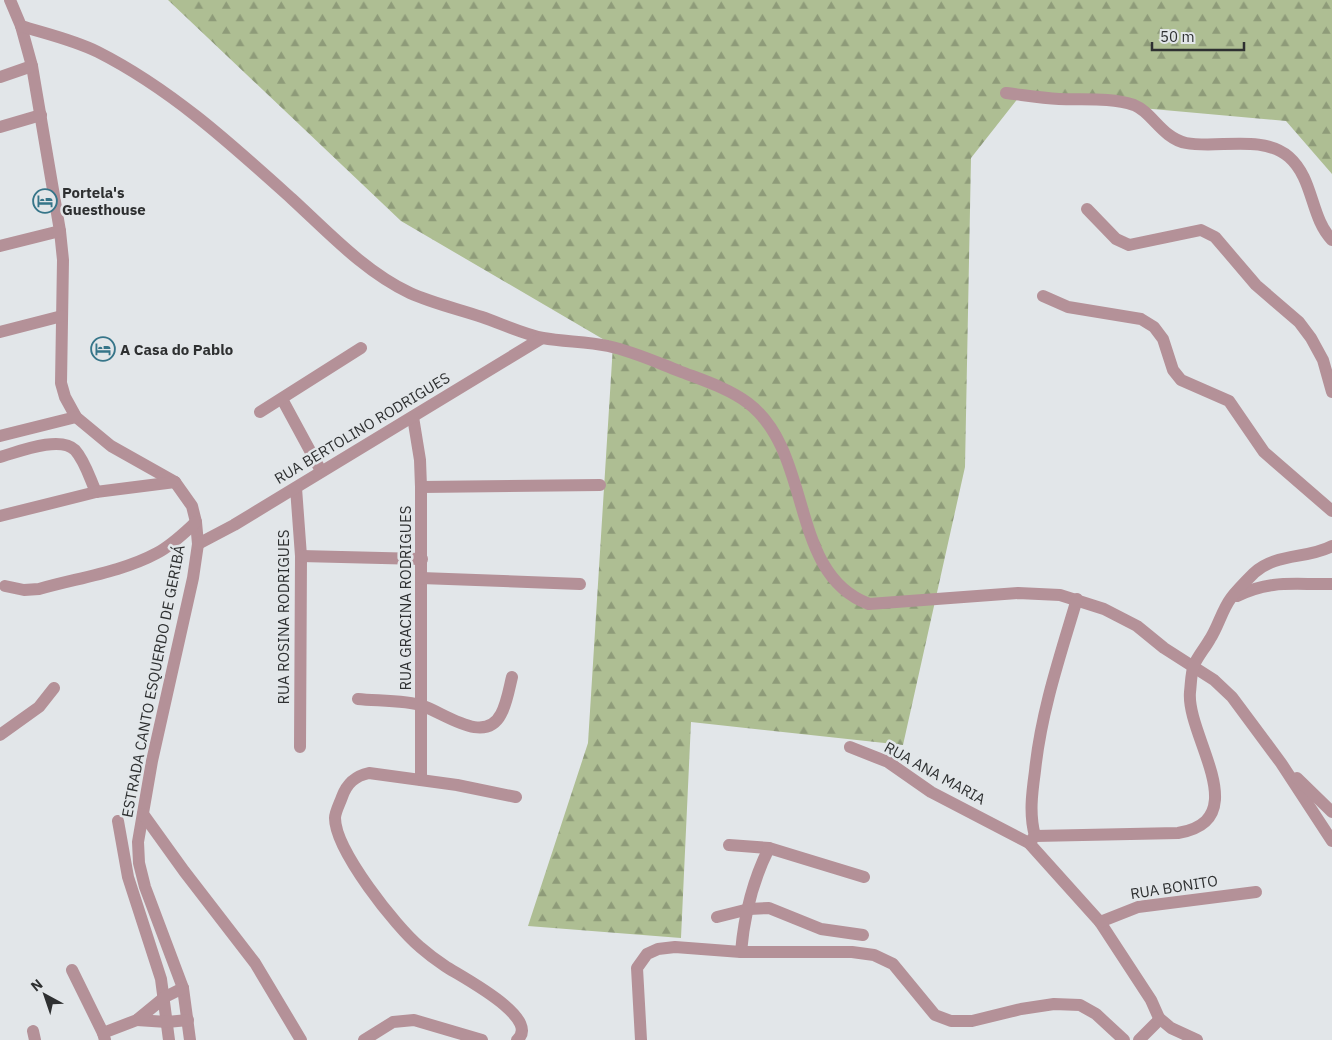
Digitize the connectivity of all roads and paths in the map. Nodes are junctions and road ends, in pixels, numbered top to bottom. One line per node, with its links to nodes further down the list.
1 (10, 0): 2 (street, ESTRADA CANTO ESQUERDO DE GERIBÁ)
2 (22, 26): 3 (street, ESTRADA CANTO ESQUERDO DE GERIBÁ); 15 (street)
3 (32, 66): 4 (street); 6 (street, ESTRADA CANTO ESQUERDO DE GERIBÁ)
4 (0, 77)
5 (1006, 93): 10 (street)
6 (41, 115): 7 (street); 9 (street, ESTRADA CANTO ESQUERDO DE GERIBÁ)
7 (0, 127)
8 (1087, 209): 17 (street)
9 (60, 231): 11 (street); 13 (street, ESTRADA CANTO ESQUERDO DE GERIBÁ)
10 (1332, 240)
11 (0, 246)
12 (1043, 296): 30 (street)
13 (62, 316): 14 (street); 21 (street, ESTRADA CANTO ESQUERDO DE GERIBÁ)
14 (0, 332)
15 (542, 338): 20 (street, RUA BERTOLINO RODRIGUES); 41 (street)
16 (361, 348): 18 (street)
17 (1332, 392)
18 (282, 399): 19 (street); 24 (street)
19 (260, 412)
20 (413, 416): 24 (street, RUA BERTOLINO RODRIGUES); 27 (street, RUA GRACINA RODRIGUES)
21 (76, 417): 22 (street); 25 (street, ESTRADA CANTO ESQUERDO DE GERIBÁ)
22 (0, 436)
23 (0, 457): 29 (street)
24 (321, 471): 28 (street, RUA BERTOLINO RODRIGUES)
25 (175, 482): 29 (street); 32 (street, ESTRADA CANTO ESQUERDO DE GERIBÁ)
26 (600, 485): 27 (street)
27 (421, 487): 36 (street, RUA GRACINA RODRIGUES)
28 (296, 488): 33 (street, RUA BERTOLINO RODRIGUES); 35 (street, RUA ROSINA RODRIGUES)
29 (96, 492): 31 (street)
30 (1332, 511)
31 (0, 516)
32 (196, 522): 33 (street, ESTRADA CANTO ESQUERDO DE GERIBÁ); 40 (street)
33 (198, 544): 55 (street, ESTRADA CANTO ESQUERDO DE GERIBÁ)
34 (1332, 546): 42 (street)
35 (302, 556): 36 (street); 49 (street, RUA ROSINA RODRIGUES)
36 (422, 559): 37 (street, RUA GRACINA RODRIGUES)
37 (421, 578): 38 (street); 47 (street, RUA GRACINA RODRIGUES)
38 (580, 584)
39 (1332, 584): 42 (street)
40 (5, 586)
41 (1077, 599): 43 (street); 57 (street)
42 (1230, 600): 43 (street)
43 (1194, 666): 51 (street); 57 (street)
44 (512, 677): 47 (street)
45 (54, 688): 48 (street)
46 (358, 700): 47 (street)
47 (421, 705): 52 (street, RUA GRACINA RODRIGUES)
48 (0, 735)
49 (300, 746)
50 (850, 747): 57 (street, RUA ANA MARIA)
51 (1281, 763): 54 (street); 58 (street)
52 (421, 780): 53 (street); 81 (street)
53 (516, 797)
54 (1332, 812)
55 (143, 814): 69 (street, ESTRADA CANTO ESQUERDO DE GERIBÁ); 78 (street)
56 (118, 821): 70 (street)
57 (1032, 839): 65 (street)
58 (1332, 841)
59 (729, 844): 60 (street)
60 (768, 848): 61 (street); 63 (street)
61 (864, 877)
62 (1256, 892): 65 (street, RUA BONITO)
63 (749, 910): 64 (street); 66 (street); 67 (street)
64 (717, 916)
65 (1100, 922): 71 (street)
66 (863, 935)
67 (741, 952): 82 (street); 83 (street)
68 (72, 970): 75 (street)
69 (183, 988): 70 (street); 73 (street, ESTRADA CANTO ESQUERDO DE GERIBÁ)
70 (165, 997): 72 (street); 74 (street)
71 (1158, 1018): 84 (street); 85 (street)
72 (137, 1020): 74 (street); 75 (street)
73 (188, 1020): 74 (street); 77 (street, ESTRADA CANTO ESQUERDO DE GERIBÁ)
74 (167, 1022): 76 (street)
75 (104, 1036)
76 (169, 1040)
77 (190, 1040)
78 (301, 1040)
79 (364, 1040): 80 (street)
80 (482, 1040)
81 (517, 1040)
82 (641, 1040)
83 (1124, 1040)
84 (1139, 1040)
85 (1197, 1040)

